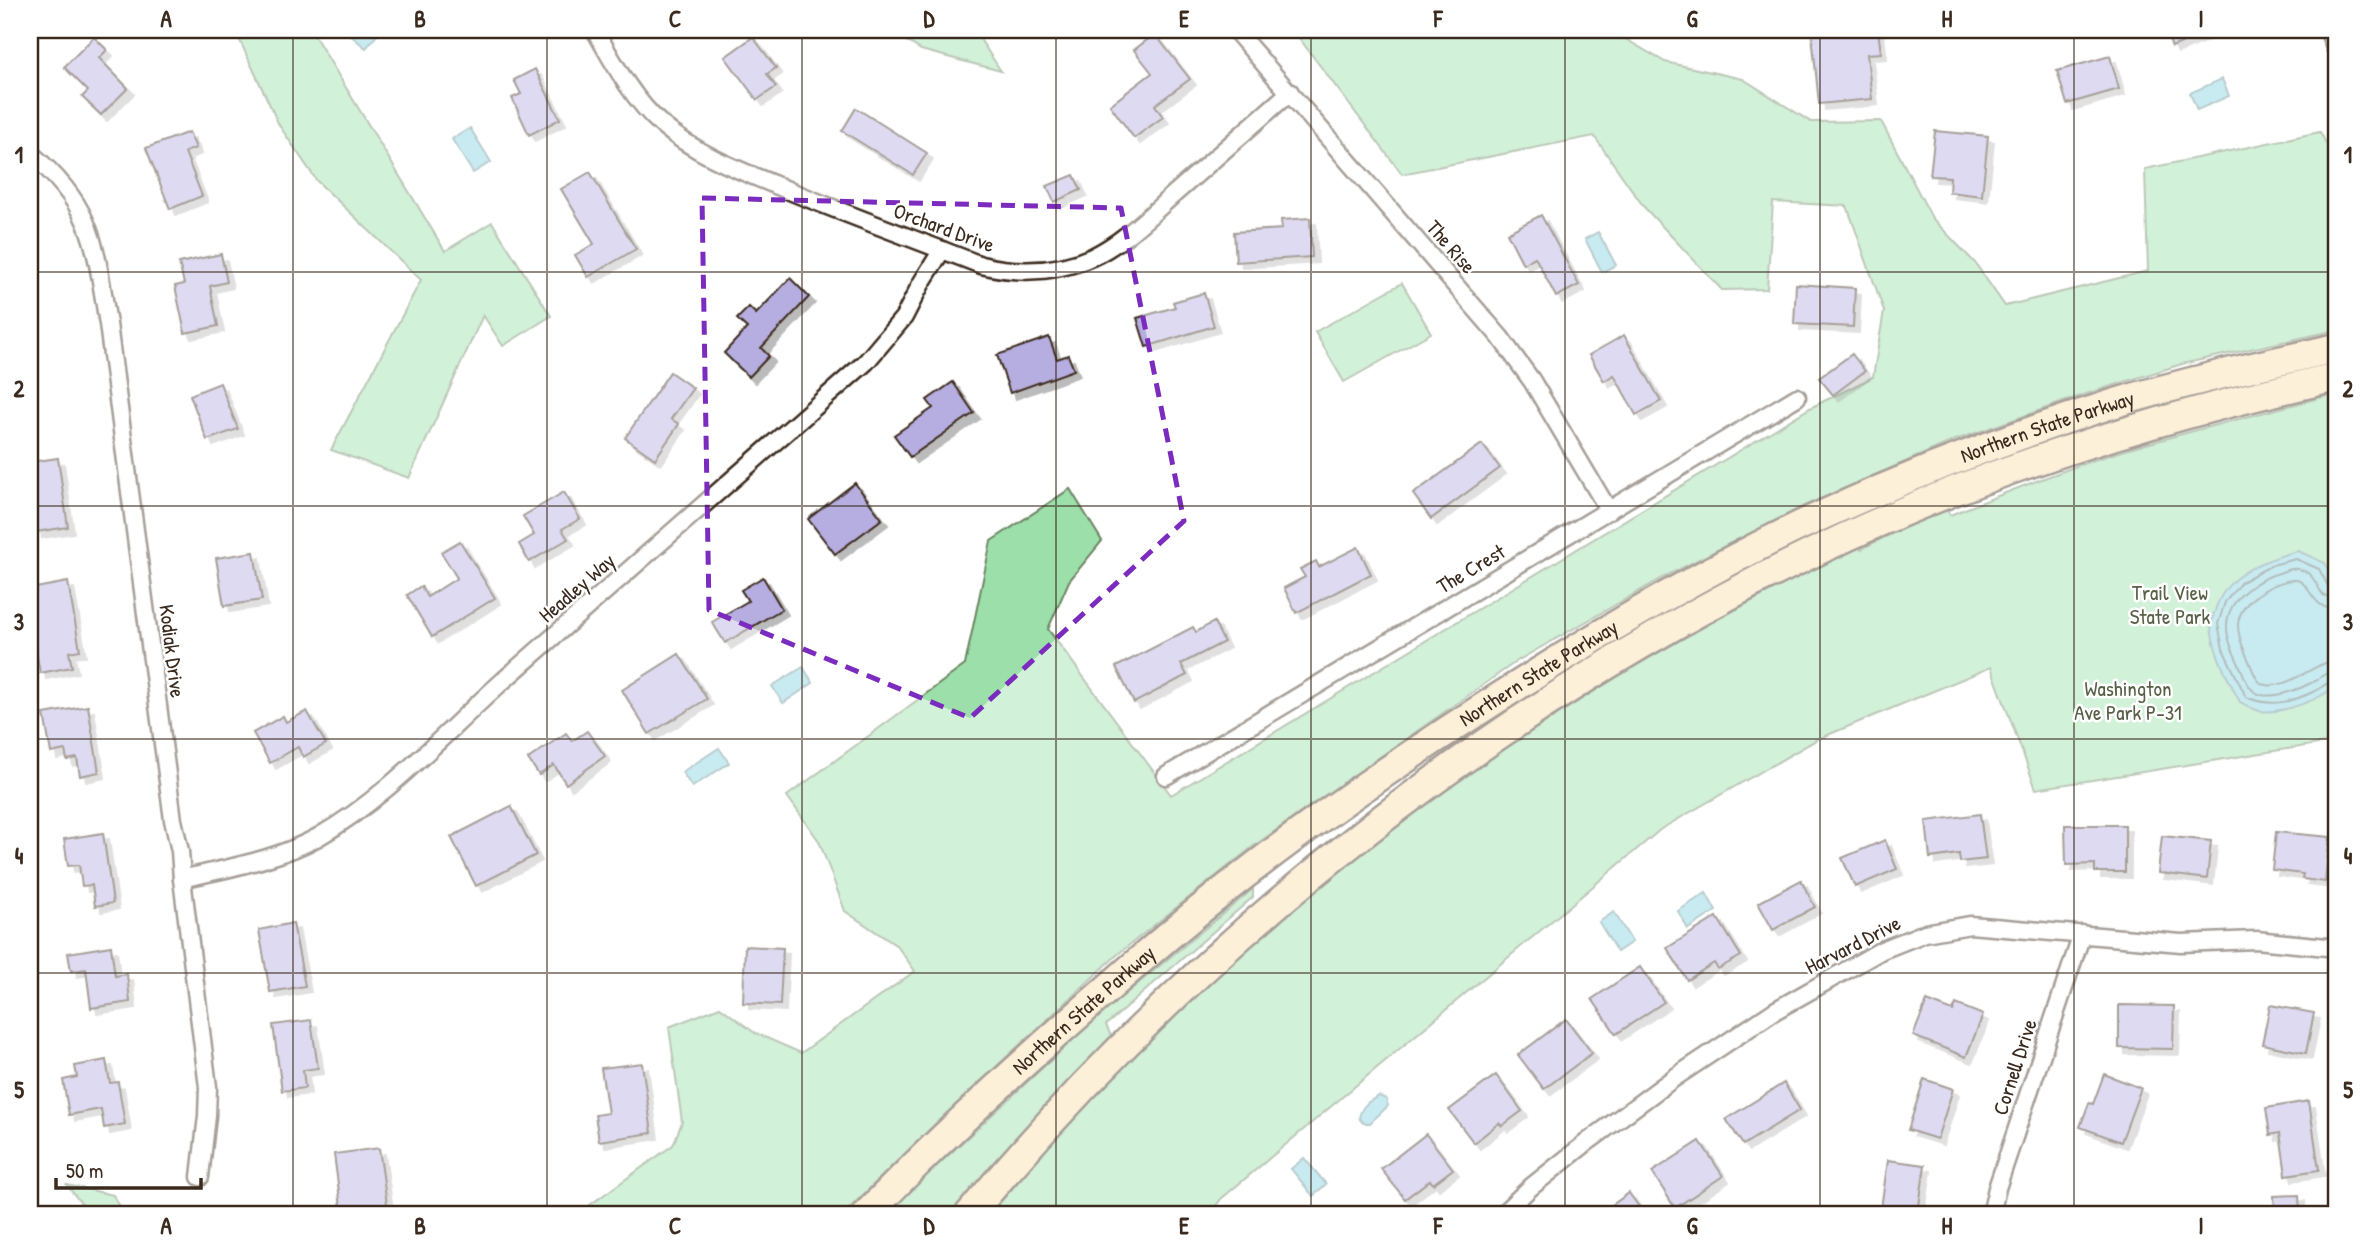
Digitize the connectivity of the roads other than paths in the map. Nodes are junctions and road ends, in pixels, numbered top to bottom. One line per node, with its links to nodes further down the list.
1 (594, 30): 7 (street, Orchard Drive)
2 (1236, 30): 5 (street, The Rise)
3 (2332, 30): 4 (main road)
4 (2337, 46)
5 (1290, 92): 7 (street, Orchard Drive); 11 (street, The Rise)
6 (30, 153): 13 (street, Kodiak Drive)
7 (942, 250): 13 (street, Headley Way)
8 (2337, 348): 18 (highway, Northern State Parkway)
9 (2337, 377): 19 (highway, Northern State Parkway)
10 (1797, 397): 11 (street, The Crest)
11 (1609, 511): 12 (street, The Crest)
12 (1166, 776)
13 (182, 879): 16 (street, Kodiak Drive)
14 (2082, 934): 15 (street, Harvard Drive); 17 (street, Harvard Drive); 20 (street, Cornell Drive)
15 (2337, 948)
16 (200, 1177)
17 (1504, 1214)
18 (866, 1215)
19 (969, 1215)
20 (1991, 1215)

